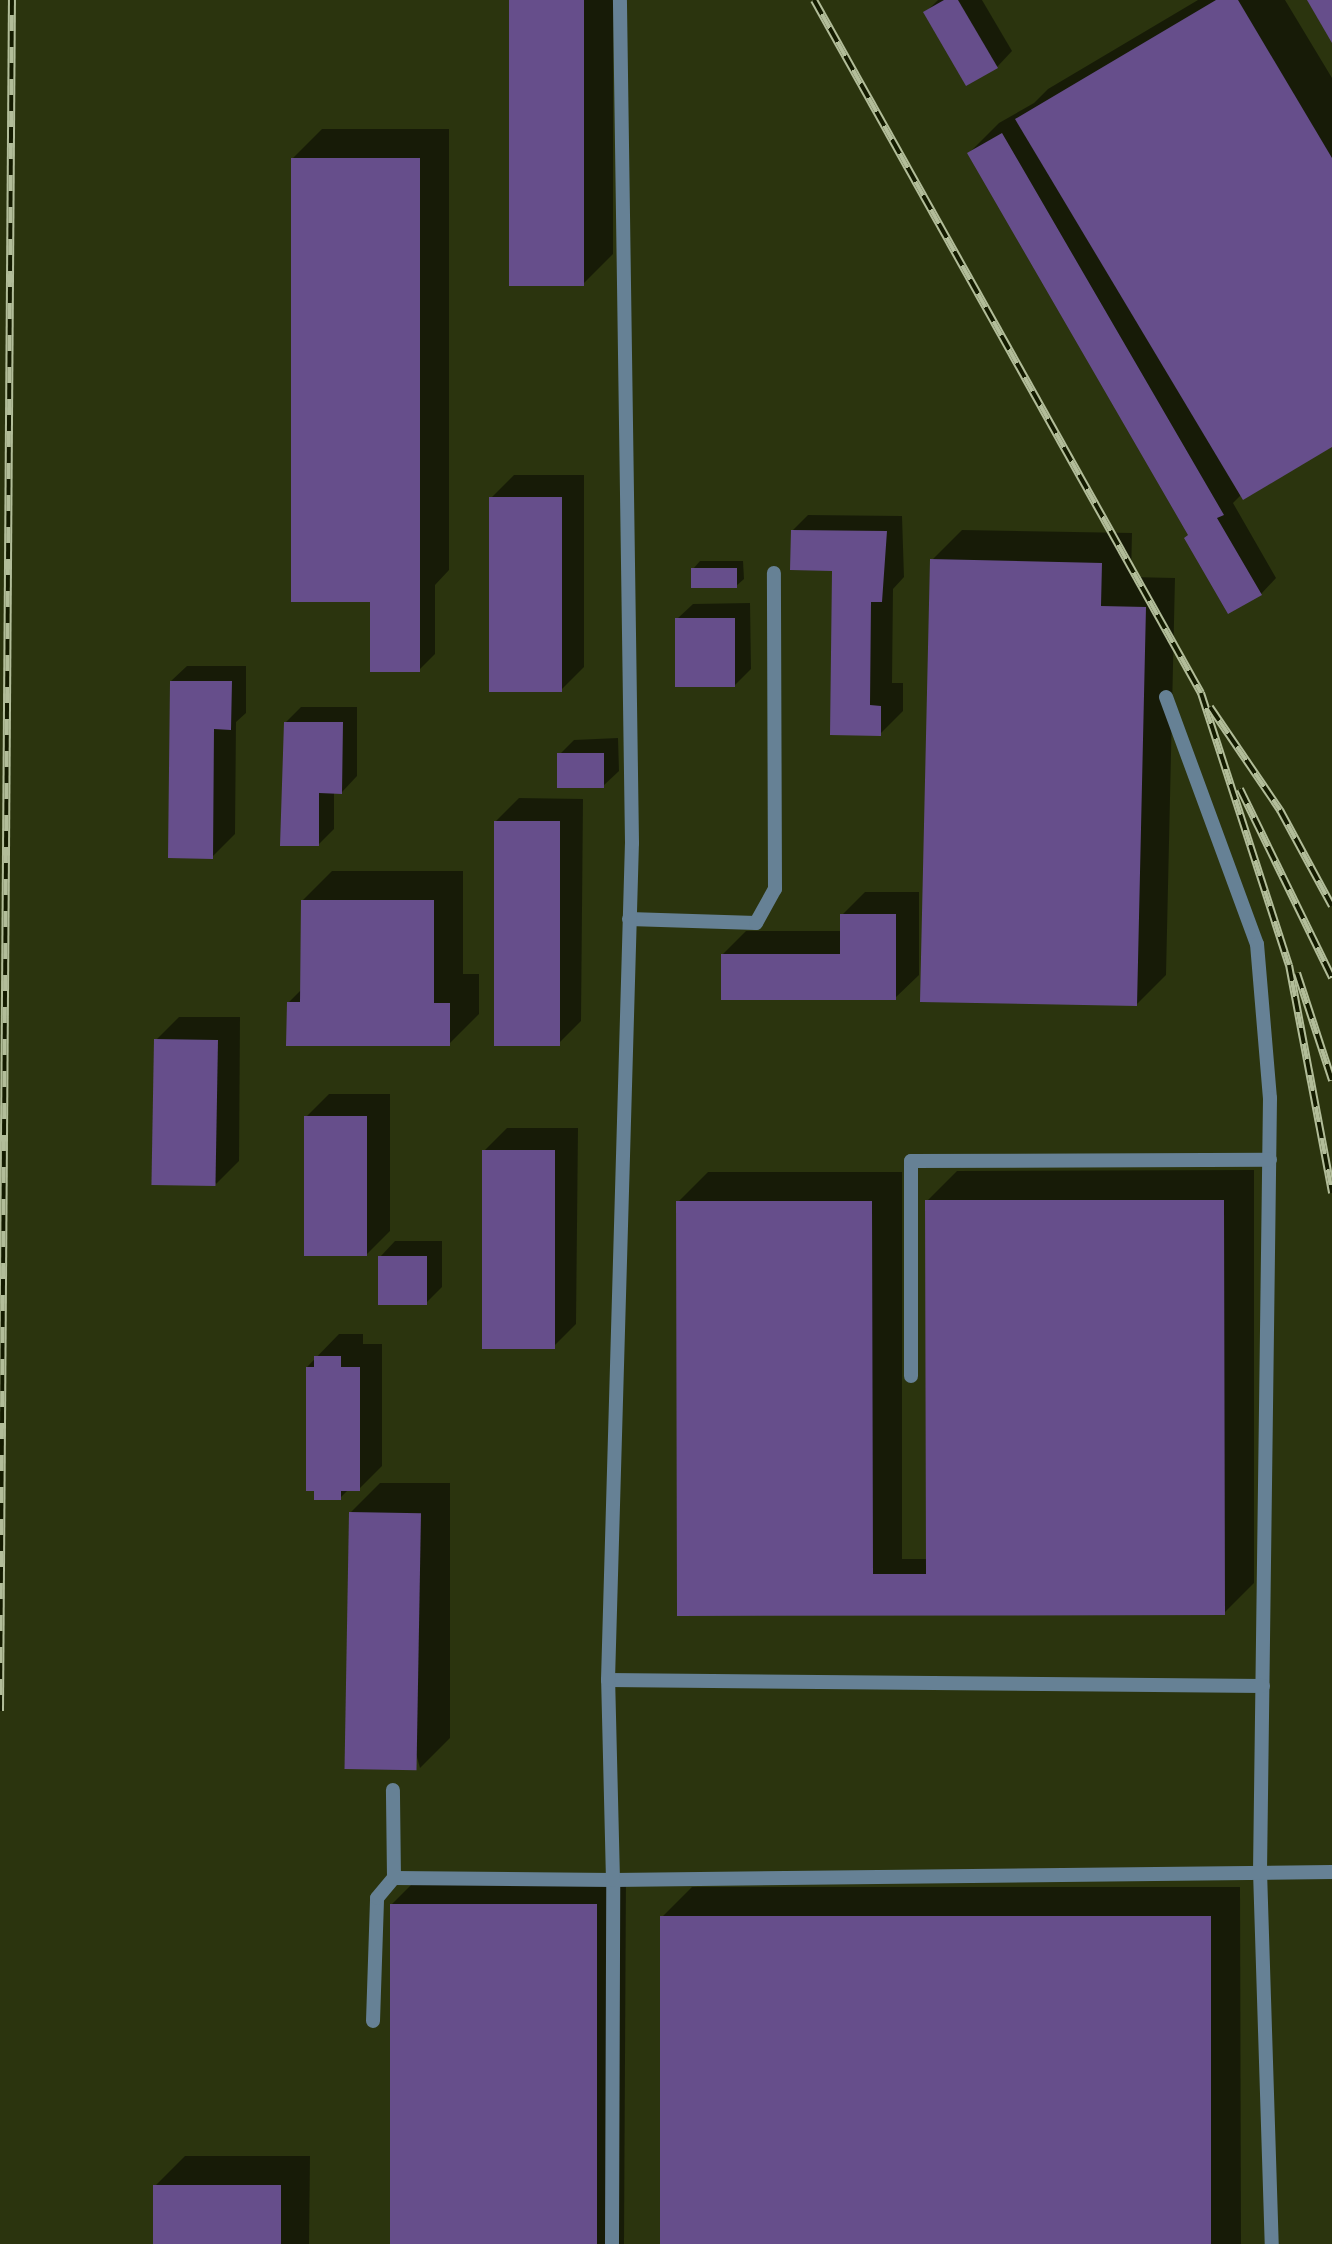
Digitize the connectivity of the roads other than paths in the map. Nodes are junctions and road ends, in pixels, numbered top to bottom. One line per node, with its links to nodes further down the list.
1 (620, 0): 4 (lane)
2 (774, 573): 4 (lane)
3 (1166, 697): 5 (lane)
4 (629, 919): 7 (lane)
5 (1269, 1160): 6 (lane); 8 (lane)
6 (911, 1376)
7 (608, 1680): 8 (lane); 13 (lane)
8 (1263, 1686): 10 (lane)
9 (393, 1790): 12 (lane)
10 (1260, 1871): 11 (lane); 13 (lane); 16 (lane)
11 (1332, 1871)
12 (394, 1878): 13 (lane); 14 (lane)
13 (613, 1880): 15 (lane)
14 (373, 2021)
15 (612, 2244)
16 (1272, 2244)

